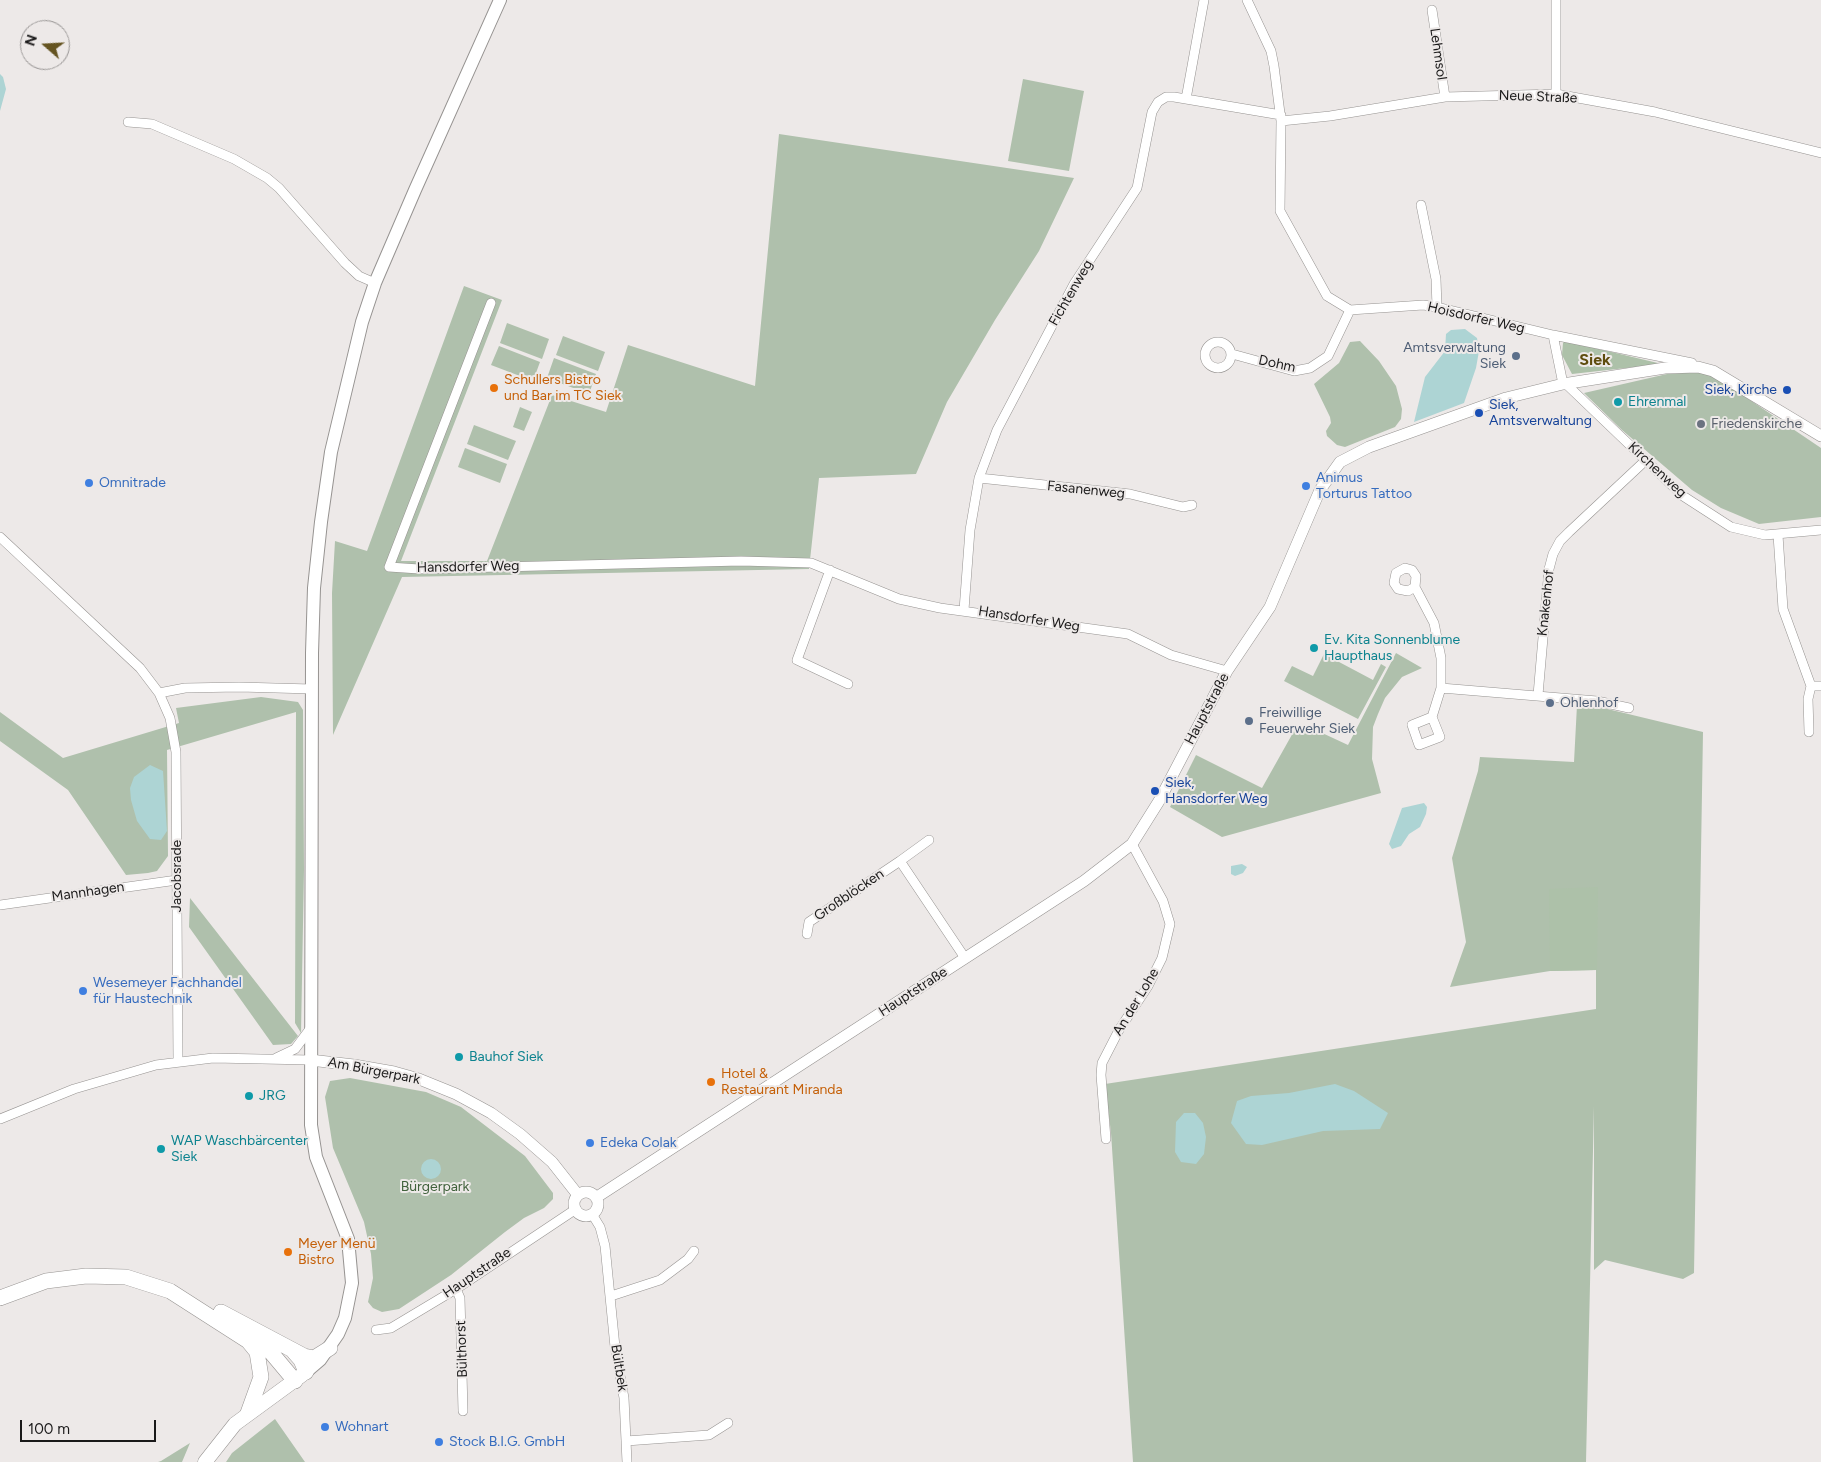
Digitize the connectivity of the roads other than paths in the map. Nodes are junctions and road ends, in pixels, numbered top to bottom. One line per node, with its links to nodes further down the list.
1 (500, 0): 13 (main road)
2 (1204, 0): 8 (street)
3 (1247, 0): 9 (street)
4 (1556, 0): 6 (street)
5 (1432, 10): 7 (street, Lehmsol)
6 (1556, 94): 7 (street, Neue Straße); 11 (street, Neue Straße)
7 (1445, 97): 9 (street, Neue Straße)
8 (1186, 99): 9 (street, Fichtenweg); 23 (street, Fichtenweg)
9 (1281, 118): 16 (street)
10 (128, 122): 13 (street)
11 (1821, 153)
12 (1420, 205): 15 (street)
13 (375, 283): 36 (main road)
14 (491, 303): 28 (street, Hansdorfer Weg)
15 (1437, 307): 16 (street, Hoisdorfer Weg); 17 (street, Hoisdorfer Weg)
16 (1350, 310): 18 (street, Dohm)
17 (1553, 335): 19 (street, Hoisdorfer Weg); 20 (street)
18 (1232, 354)
19 (1692, 363)
20 (1564, 384): 21 (street, Hauptstraße); 22 (street, Kirchenweg); 31 (street, Hauptstraße)
21 (1821, 436)
22 (1646, 460): 26 (street, Kirchenweg); 38 (street, Knakenhof)
23 (978, 478): 24 (street, Fasanenweg); 30 (street, Fichtenweg)
24 (1192, 505)
25 (1821, 530): 26 (street, Kirchenweg)
26 (1778, 535): 33 (street)
27 (0, 537): 37 (street, Jacobsrade)
28 (830, 570): 30 (street, Hansdorfer Weg); 32 (street)
29 (1415, 587): 35 (street)
30 (964, 610): 31 (street, Hansdorfer Weg)
31 (1227, 671): 43 (street, Hauptstraße)
32 (848, 684)
33 (1811, 686): 34 (street); 41 (street)
34 (1821, 686)
35 (1441, 688): 38 (street); 40 (street)
36 (312, 689): 37 (street); 49 (main road)
37 (159, 693): 45 (street, Jacobsrade)
38 (1538, 695): 39 (street)
39 (1629, 708)
40 (1432, 717)
41 (1809, 732)
42 (929, 840): 44 (street, Großblöcken)
43 (1132, 844): 48 (street, Hauptstraße); 54 (street, An der Lohe)
44 (900, 861): 47 (street, Großblöcken); 48 (street)
45 (177, 880): 46 (street, Mannhagen); 52 (street, Jacobsrade)
46 (0, 905)
47 (807, 934)
48 (965, 958): 56 (street, Hauptstraße)
49 (310, 1029): 50 (street); 51 (main road)
50 (274, 1059): 51 (street); 52 (street)
51 (310, 1060): 55 (street, Am Bürgerpark); 66 (main road)
52 (178, 1061): 53 (street)
53 (0, 1120)
54 (1106, 1138)
55 (578, 1195): 56 (street); 57 (street)
56 (597, 1197): 58 (street)
57 (576, 1209): 58 (street); 60 (street, Hauptstraße)
58 (592, 1214): 61 (street, Bültbek)
59 (694, 1250): 61 (street)
60 (456, 1289): 65 (street, Hauptstraße); 69 (street, Bülthorst)
61 (611, 1296): 72 (street, Bültbek)
62 (183, 1297): 63 (highway); 64 (highway); 67 (highway)
63 (0, 1298)
64 (203, 1311): 68 (highway); 70 (highway)
65 (376, 1330)
66 (330, 1348): 67 (highway); 68 (main road)
67 (294, 1352): 68 (highway)
68 (300, 1377): 70 (main road)
69 (463, 1410)
70 (248, 1413): 73 (main road)
71 (728, 1423): 72 (street)
72 (626, 1441): 74 (street, Bültbek)
73 (205, 1462)
74 (628, 1462)

